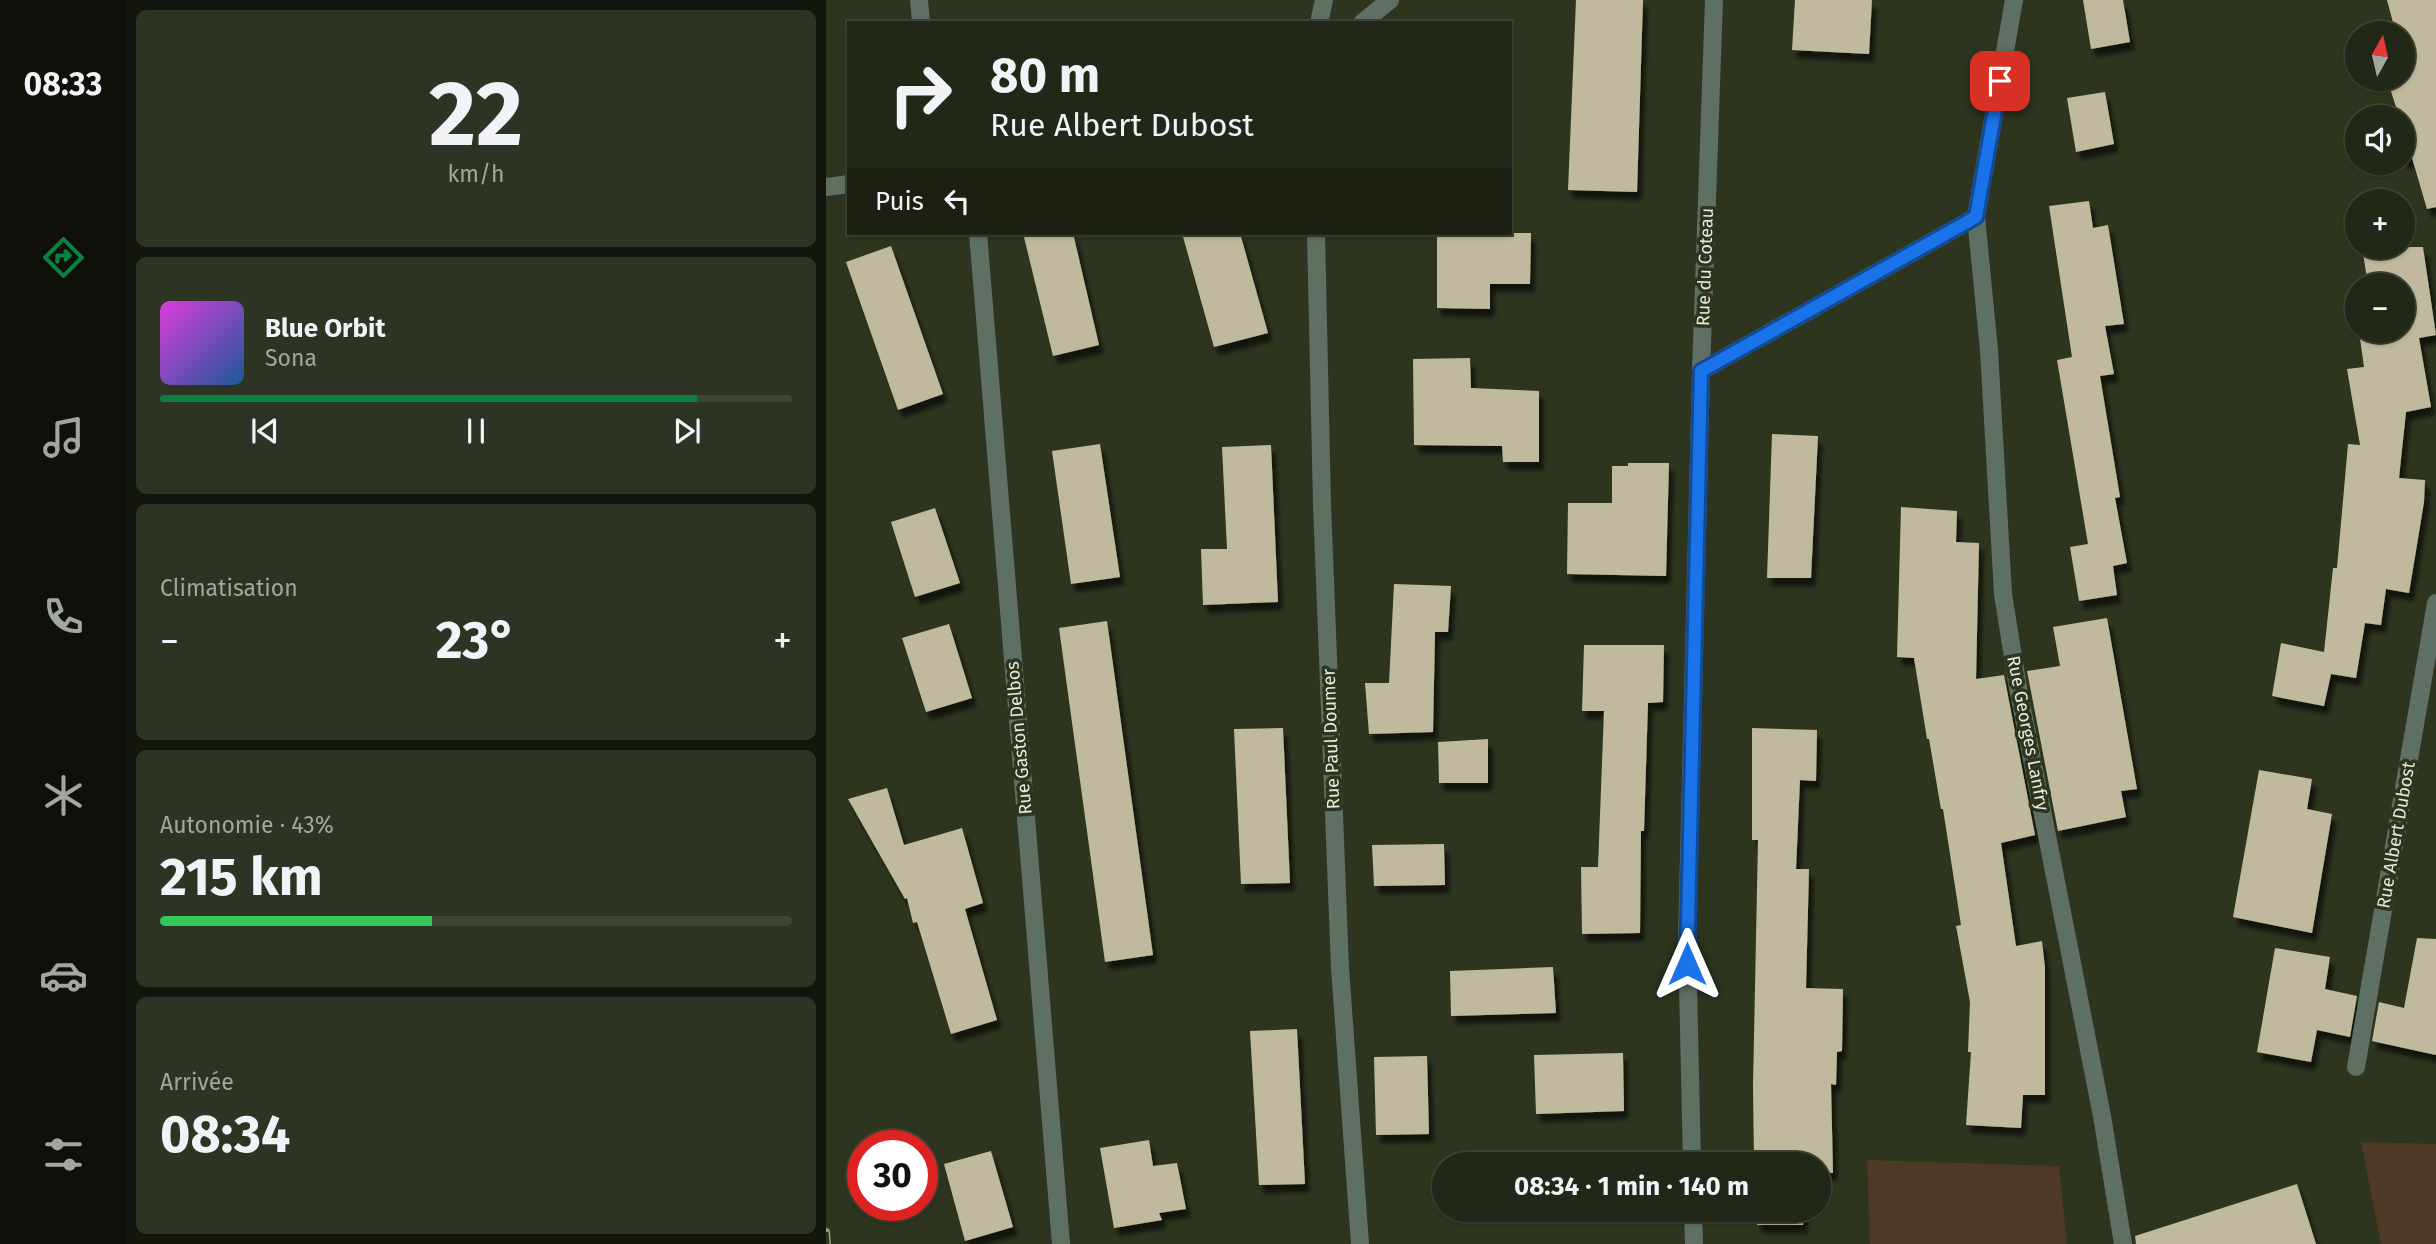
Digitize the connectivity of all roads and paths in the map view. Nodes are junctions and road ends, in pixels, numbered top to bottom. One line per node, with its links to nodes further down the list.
1 (919, 0): 6 (street)
2 (1324, 0): 7 (street)
3 (1390, 0): 8 (street)
4 (1714, 0): 14 (street, Rue du Coteau)
5 (2014, 0): 11 (street)
6 (921, 21)
7 (1319, 21)
8 (1364, 21)
9 (847, 184): 10 (street)
10 (826, 187)
11 (1976, 217): 14 (street); 22 (street, Rue Georges Lanfry)
12 (978, 235): 19 (street, Rue Gaston Delbos)
13 (1316, 235): 20 (street, Rue Paul Doumer)
14 (1701, 371): 17 (street, Rue du Coteau)
15 (2436, 603): 16 (street, Rue Albert Dubost)
16 (2356, 1067)
17 (1692, 1152)
18 (1693, 1222): 21 (street)
19 (1061, 1244)
20 (1360, 1244)
21 (1693, 1244)
22 (2123, 1244)

